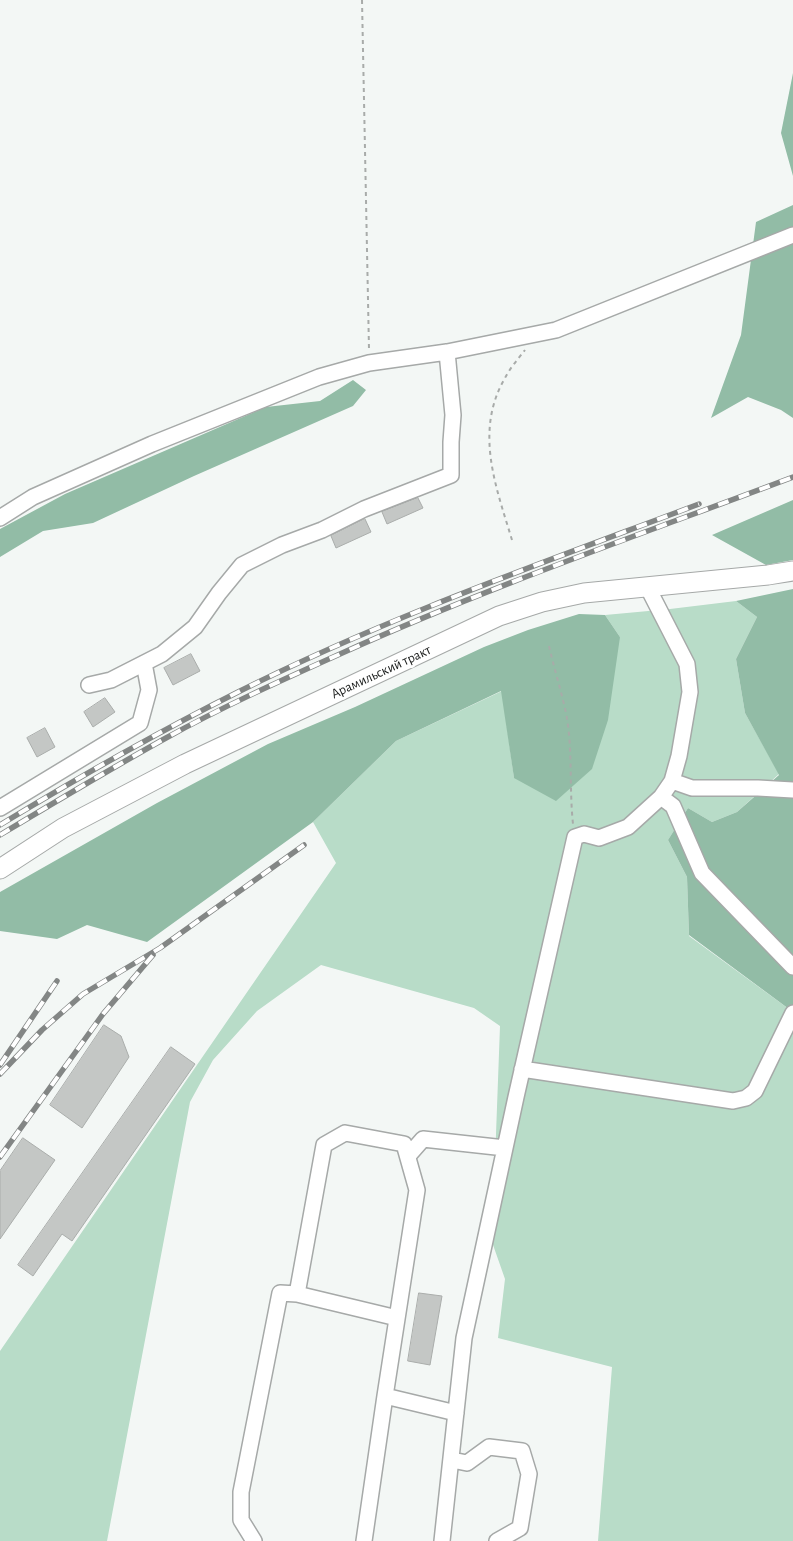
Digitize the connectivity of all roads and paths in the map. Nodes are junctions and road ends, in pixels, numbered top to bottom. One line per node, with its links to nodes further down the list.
1 (362, 0): 5 (path)
2 (793, 235): 4 (street)
3 (528, 346): 7 (path)
4 (447, 352): 5 (street); 11 (street)
5 (369, 363): 6 (street)
6 (0, 518)
7 (512, 540)
8 (793, 571): 9 (main road, Арамильский тракт)
9 (647, 586): 13 (street); 18 (main road, Арамильский тракт)
10 (549, 646): 17 (path)
11 (144, 663): 12 (street); 16 (street)
12 (89, 685)
13 (672, 781): 14 (street); 15 (street)
14 (793, 790)
15 (661, 798): 17 (street); 19 (street)
16 (0, 808)
17 (575, 837): 21 (street)
18 (0, 869)
19 (793, 967)
20 (791, 1023): 21 (street)
21 (522, 1069): 22 (street)
22 (505, 1148): 23 (street); 27 (street)
23 (408, 1156): 24 (street); 25 (street)
24 (297, 1294): 25 (street); 29 (street)
25 (397, 1318): 26 (street)
26 (384, 1396): 27 (street); 30 (street)
27 (456, 1413): 28 (street)
28 (452, 1460): 31 (street); 32 (street)
29 (254, 1541)
30 (364, 1541)
31 (442, 1541)
32 (497, 1541)

